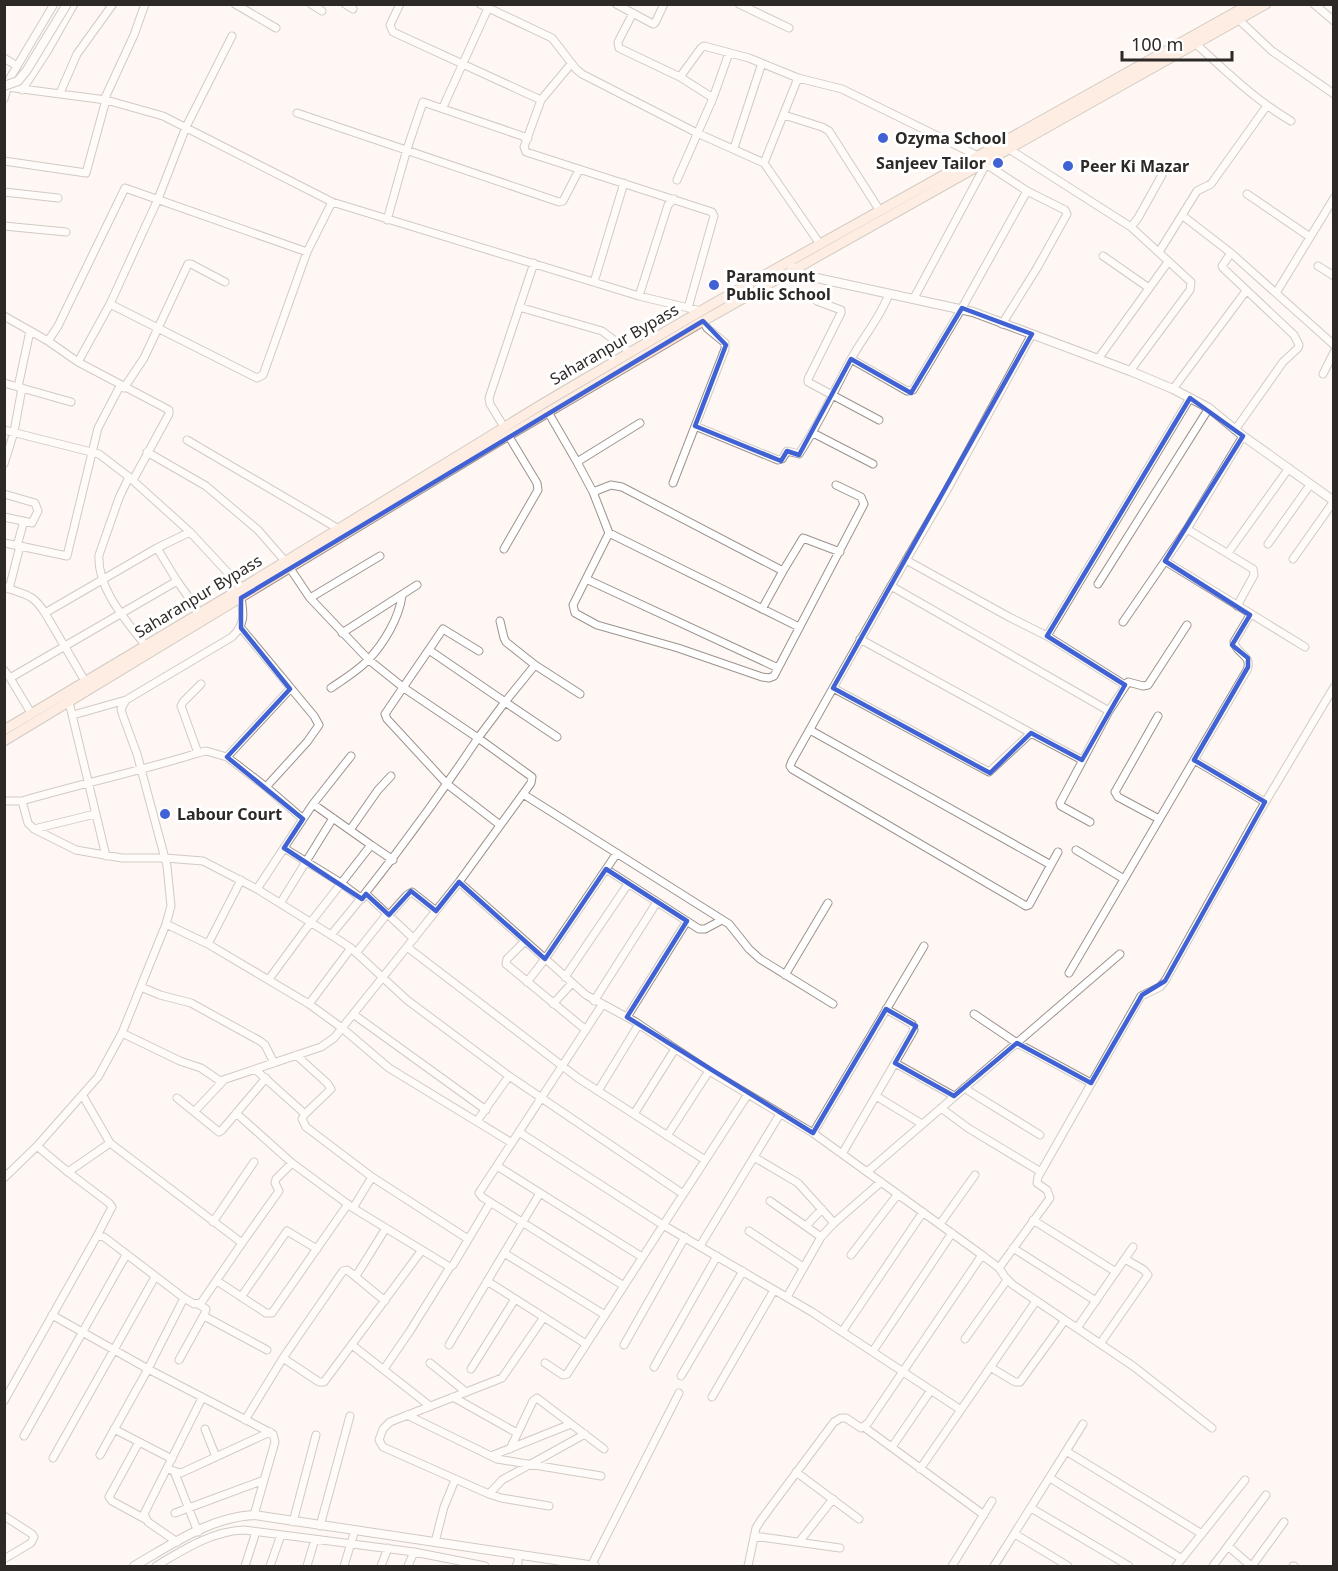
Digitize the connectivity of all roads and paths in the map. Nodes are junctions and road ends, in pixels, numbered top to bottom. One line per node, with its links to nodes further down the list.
1 (54, 4): 32 (street)
2 (67, 4): 35 (street, bridge)
3 (74, 4): 36 (street)
4 (113, 4): 37 (street)
5 (145, 4): 41 (street)
6 (235, 4): 23 (street)
7 (311, 4): 19 (street)
8 (345, 4): 18 (street)
9 (400, 4): 30 (street)
10 (480, 4): 17 (street)
11 (616, 4): 20 (street)
12 (664, 4): 20 (street)
13 (739, 4): 24 (street)
14 (1250, 4): 54 (main road, Saharanpur Bypass)
15 (1266, 4): 21 (main road)
16 (1314, 4): 22 (street)
17 (489, 6): 30 (street); 31 (street)
18 (352, 9)
19 (322, 10)
20 (633, 13): 33 (street)
21 (1238, 19): 26 (main road); 38 (street)
22 (1334, 21)
23 (276, 28)
24 (789, 28)
25 (232, 36): 48 (street)
26 (1196, 44): 44 (street); 53 (main road)
27 (729, 53): 29 (street); 33 (street); 39 (street)
28 (4, 58): 32 (street)
29 (762, 63): 34 (street); 51 (street)
30 (463, 64): 42 (street); 43 (street)
31 (571, 64): 42 (street); 49 (street)
32 (17, 66): 35 (street)
33 (680, 77): 39 (street)
34 (798, 78): 46 (street); 54 (street)
35 (6, 86): 36 (street); 40 (street)
36 (22, 90): 37 (street)
37 (60, 93): 41 (street)
38 (1334, 94)
39 (713, 98): 49 (street)
40 (4, 99)
41 (105, 100): 48 (street); 55 (street)
42 (542, 100): 50 (street)
43 (443, 107): 50 (street); 52 (street)
44 (1266, 107): 47 (street); 71 (street)
45 (297, 112): 52 (street)
46 (784, 116): 56 (street); 70 (street)
47 (1291, 121)
48 (186, 127): 67 (street); 69 (street)
49 (697, 132): 51 (street); 60 (street)
50 (528, 138): 58 (street)
51 (734, 148): 56 (street)
52 (407, 149): 58 (street); 72 (street)
53 (1009, 149): 57 (main road); 74 (street)
54 (978, 156): 70 (main road, Saharanpur Bypass)
55 (4, 161)
56 (764, 163): 77 (street)
57 (986, 164): 62 (street); 84 (main road); 94 (street)
58 (579, 170): 61 (street)
59 (1162, 175): 74 (street)
60 (677, 180)
61 (624, 183): 68 (street); 88 (street)
62 (1027, 191): 99 (street); 102 (street)
63 (4, 192): 65 (street)
64 (1247, 194): 76 (street)
65 (58, 198)
66 (1334, 198): 76 (street)
67 (158, 199): 78 (street); 96 (street); 106 (street)
68 (674, 199): 93 (street); 98 (street)
69 (332, 202): 72 (street); 78 (street)
70 (880, 211): 77 (main road, Saharanpur Bypass)
71 (1183, 216): 79 (street); 80 (street)
72 (387, 220): 83 (street)
73 (4, 226): 75 (street)
74 (1131, 227): 79 (street)
75 (66, 232)
76 (1310, 237): 91 (street)
77 (820, 244): 84 (main road, Saharanpur Bypass)
78 (307, 252): 103 (street)
79 (1160, 252): 82 (street)
80 (1231, 253): 90 (street); 91 (street)
81 (1103, 256): 89 (street)
82 (1168, 262): 89 (street); 113 (street)
83 (534, 263): 88 (street); 97 (street)
84 (792, 266): 92 (street); 101 (main road, Saharanpur Bypass)
85 (1318, 266): 86 (street)
86 (1334, 276)
87 (225, 282): 103 (street)
88 (594, 282): 93 (street)
89 (1149, 288): 110 (street)
90 (1246, 291): 118 (street); 129 (street)
91 (1276, 293): 107 (street)
92 (889, 294): 94 (street); 111 (street)
93 (639, 296): 98 (street)
94 (914, 298): 99 (street)
95 (817, 301): 119 (street)
96 (110, 304): 103 (street); 112 (street)
97 (519, 307): 108 (street); 130 (street)
98 (687, 308): 101 (street)
99 (962, 308): 102 (street); 111 (street)
100 (4, 316): 104 (street)
101 (703, 317): 108 (main road, Saharanpur Bypass); 123 (main road); 127 (street)
102 (1002, 324): 105 (street)
103 (157, 328): 117 (street)
104 (30, 331): 106 (street); 116 (street)
105 (1032, 334): 110 (street); 163 (street)
106 (48, 341): 112 (street)
107 (1334, 345)
108 (630, 352): 124 (main road, Saharanpur Bypass)
109 (1334, 352): 114 (street)
110 (1098, 358): 113 (street)
111 (851, 359): 119 (street)
112 (78, 362): 117 (street)
113 (1130, 370): 118 (street)
114 (1323, 374)
115 (4, 383): 116 (street)
116 (20, 387): 121 (street); 131 (street)
117 (122, 387): 135 (street); 136 (street)
118 (1173, 389): 120 (street)
119 (834, 395): 125 (street); 132 (street)
120 (1190, 398): 122 (street); 189 (street)
121 (71, 402)
122 (1209, 408): 129 (street); 170 (street)
123 (548, 412): 124 (main road); 137 (street)
124 (528, 418): 130 (main road, Saharanpur Bypass)
125 (879, 420)
126 (640, 423): 137 (street)
127 (695, 426): 132 (street); 142 (street)
128 (4, 430): 131 (street)
129 (1235, 430): 133 (street)
130 (506, 431): 150 (main road, Saharanpur Bypass); 158 (street); 165 (main road)
131 (14, 432): 135 (street); 138 (street)
132 (813, 433): 139 (street)
133 (1243, 436): 140 (street); 151 (street)
134 (187, 440): 150 (street)
135 (92, 451): 141 (street); 156 (street)
136 (147, 452): 141 (street); 165 (street)
137 (576, 462): 145 (street)
138 (4, 464)
139 (873, 464)
140 (1289, 468): 144 (street); 160 (street)
141 (131, 479): 152 (street); 168 (street)
142 (673, 483)
143 (836, 485): 159 (street)
144 (1310, 485): 147 (street); 155 (street)
145 (593, 492): 153 (street); 166 (street)
146 (4, 494): 149 (street)
147 (1333, 501): 162 (street)
148 (4, 516): 149 (street)
149 (24, 521): 156 (street)
150 (337, 528): 165 (main road, Saharanpur Bypass)
151 (1186, 529): 160 (street); 164 (street)
152 (190, 532): 157 (street); 174 (street)
153 (609, 533): 167 (street); 178 (street)
154 (4, 543): 156 (street)
155 (1268, 544)
156 (19, 546): 173 (street)
157 (157, 548): 168 (street); 169 (street)
158 (504, 549)
159 (840, 552): 166 (street); 186 (street)
160 (1228, 553): 177 (street)
161 (381, 556): 176 (street)
162 (1293, 559)
163 (906, 560): 172 (street); 189 (street)
164 (1165, 561): 177 (street); 184 (street)
165 (287, 565): 174 (main road, Saharanpur Bypass); 176 (street)
166 (783, 571): 178 (street)
167 (586, 579): 198 (street); 198 (street)
168 (103, 580): 179 (street); 180 (street)
169 (177, 581): 179 (street); 181 (street)
170 (1098, 584)
171 (417, 585): 175 (street)
172 (891, 586): 190 (street); 212 (street)
173 (7, 587): 180 (street)
174 (242, 593): 181 (main road, Saharanpur Bypass); 187 (street); 210 (main road)
175 (402, 596): 188 (street); 196 (street)
176 (310, 598): 188 (street)
177 (1238, 606): 182 (street)
178 (762, 609): 186 (street)
179 (120, 612): 191 (street); 192 (street)
180 (45, 613): 192 (street)
181 (201, 613): 191 (main road, Saharanpur Bypass)
182 (1250, 615): 193 (street); 226 (street)
183 (500, 621): 197 (street)
184 (1123, 622)
185 (1187, 625): 202 (street)
186 (799, 627): 198 (street)
187 (241, 628): 207 (street); 209 (street)
188 (342, 633): 196 (street)
189 (1047, 636): 202 (street)
190 (860, 639): 206 (street); 218 (street)
191 (145, 645): 200 (main road, Saharanpur Bypass)
192 (64, 646): 199 (street); 200 (street)
193 (1305, 647)
194 (429, 650): 195 (street); 205 (street); 211 (street)
195 (479, 651)
196 (369, 660): 204 (street); 205 (street)
197 (535, 664): 208 (street); 211 (street)
198 (778, 668)
199 (6, 673): 213 (street)
200 (85, 681): 213 (main road, Saharanpur Bypass)
201 (201, 684): 222 (street)
202 (1125, 685): 212 (street)
203 (1334, 687): 235 (street)
204 (331, 688)
205 (404, 688): 220 (street); 230 (street)
206 (833, 688): 217 (street); 218 (street)
207 (290, 689): 224 (street); 231 (street)
208 (580, 694)
209 (126, 700): 214 (street); 227 (street)
210 (69, 702): 214 (street); 221 (main road)
211 (505, 702): 219 (street); 220 (street)
212 (1109, 711): 225 (street)
213 (31, 714): 216 (main road, Saharanpur Bypass)
214 (73, 715): 229 (street)
215 (1158, 716): 240 (street)
216 (4, 730)
217 (810, 730): 254 (street); 254 (street)
218 (1031, 734): 225 (street)
219 (557, 737)
220 (478, 738): 230 (street); 232 (street)
221 (4, 741)
222 (198, 753): 224 (street); 227 (street)
223 (351, 756): 236 (street)
224 (227, 758): 231 (street)
225 (1082, 760): 241 (street)
226 (1194, 760): 235 (street); 240 (street)
227 (141, 771): 229 (street); 251 (street)
228 (391, 776): 244 (street)
229 (89, 782): 234 (street); 237 (street)
230 (447, 784): 242 (street); 252 (street)
231 (266, 787): 239 (street)
232 (523, 794): 242 (street); 249 (street)
233 (4, 801): 234 (street)
234 (22, 801): 243 (street)
235 (1265, 802): 313 (street)
236 (313, 804): 238 (street); 239 (street)
237 (95, 814): 243 (street); 250 (street)
238 (333, 818): 244 (street); 253 (street)
239 (303, 819): 246 (street)
240 (1159, 819): 256 (street)
241 (1090, 822)
242 (500, 825): 258 (street)
243 (34, 829): 250 (street)
244 (350, 830): 245 (street)
245 (371, 845): 252 (street); 259 (street)
246 (284, 848): 253 (street); 261 (street)
247 (1076, 850): 256 (street)
248 (1058, 852): 254 (street)
249 (617, 853): 255 (street); 268 (street)
250 (106, 856): 251 (street)
251 (165, 858): 257 (street); 271 (street)
252 (393, 860): 262 (street)
253 (306, 861): 259 (street); 263 (street)
254 (1052, 865)
255 (606, 869): 260 (street); 280 (street)
256 (1124, 879): 281 (street)
257 (241, 880): 261 (street); 275 (street)
258 (459, 882): 266 (street); 274 (street)
259 (341, 883): 262 (street); 270 (street)
260 (628, 884): 264 (street); 283 (street)
261 (257, 889): 263 (street)
262 (364, 897): 267 (street); 272 (street)
263 (281, 902): 270 (street)
264 (657, 902): 269 (street); 289 (street)
265 (828, 903): 282 (street)
266 (436, 911): 267 (street); 273 (street)
267 (388, 914): 273 (street); 278 (street)
268 (722, 920): 269 (street); 282 (street)
269 (687, 921): 297 (street)
270 (311, 922): 272 (street); 285 (street)
271 (166, 924): 275 (street); 288 (street)
272 (331, 935): 278 (street)
273 (414, 939): 277 (street)
274 (525, 941): 280 (street); 286 (street)
275 (208, 944): 285 (street)
276 (924, 946): 294 (street)
277 (407, 947): 284 (street); 307 (street)
278 (353, 950): 284 (street); 290 (street)
279 (1120, 954): 302 (street)
280 (545, 959): 283 (street); 286 (street)
281 (1069, 974)
282 (785, 975): 292 (street)
283 (565, 977): 287 (street)
284 (382, 978): 295 (street); 310 (street)
285 (269, 979): 290 (street)
286 (527, 982): 291 (street)
287 (572, 983): 289 (street); 291 (street)
288 (141, 987): 301 (street); 305 (street)
289 (594, 1001): 293 (street)
290 (309, 1004): 299 (street)
291 (553, 1004): 300 (street)
292 (833, 1004)
293 (602, 1005): 297 (street); 300 (street)
294 (886, 1009): 306 (street); 332 (street)
295 (353, 1014): 299 (street); 323 (street)
296 (974, 1014): 302 (street)
297 (627, 1017): 298 (street)
298 (639, 1024): 303 (street); 315 (street)
299 (342, 1028): 304 (street); 329 (street)
300 (586, 1030): 307 (street)
301 (122, 1033): 312 (street); 317 (street)
302 (1017, 1043): 313 (street); 314 (street)
303 (675, 1048): 309 (street); 327 (street)
304 (296, 1055): 305 (street); 326 (street)
305 (274, 1063): 308 (street)
306 (895, 1063): 318 (street); 319 (street)
307 (563, 1066): 315 (street); 321 (street)
308 (256, 1070): 311 (street); 312 (street)
309 (709, 1071): 316 (street); 334 (street)
310 (508, 1076): 321 (street); 323 (street)
311 (266, 1078): 325 (street); 326 (street)
312 (223, 1081): 324 (street)
313 (1092, 1083): 346 (street)
314 (964, 1088): 319 (street); 333 (street)
315 (598, 1091): 327 (street)
316 (748, 1094): 328 (street); 340 (street)
317 (83, 1095): 335 (street); 337 (street)
318 (876, 1096): 330 (street); 338 (street)
319 (954, 1096): 322 (street)
320 (177, 1098): 324 (street)
321 (542, 1099): 331 (street); 352 (street)
322 (941, 1108): 330 (street); 346 (street)
323 (486, 1110): 329 (street)
324 (194, 1112): 325 (street)
325 (236, 1113): 342 (street)
326 (305, 1114): 348 (street)
327 (634, 1114): 334 (street)
328 (780, 1114): 332 (street); 339 (street)
329 (477, 1121): 336 (street)
330 (922, 1124): 345 (street)
331 (519, 1132): 336 (street); 363 (street)
332 (813, 1133): 338 (street)
333 (1040, 1135)
334 (667, 1136): 340 (street)
335 (111, 1143): 344 (street); 360 (street)
336 (512, 1143): 343 (street)
337 (37, 1146): 344 (street); 349 (street)
338 (842, 1154): 345 (street)
339 (754, 1157): 357 (street); 374 (street)
340 (705, 1160): 352 (street)
341 (254, 1162): 360 (street)
342 (292, 1163): 356 (street); 373 (street)
343 (497, 1166): 351 (street); 355 (street)
344 (68, 1172): 369 (street)
345 (867, 1172): 350 (street)
346 (1041, 1172): 359 (street)
347 (975, 1175): 364 (street)
348 (372, 1177): 356 (street); 372 (street)
349 (4, 1178)
350 (881, 1182): 353 (street); 361 (street)
351 (540, 1193): 362 (street); 384 (street)
352 (683, 1194): 363 (street)
353 (898, 1194): 358 (street); 381 (street)
354 (770, 1201): 365 (street)
355 (490, 1203): 362 (street); 372 (street)
356 (350, 1206): 366 (street); 377 (street)
357 (822, 1209): 361 (street); 365 (street)
358 (923, 1212): 364 (street); 412 (street)
359 (1033, 1220): 376 (street); 390 (street)
360 (213, 1222): 373 (street)
361 (834, 1222): 370 (street)
362 (522, 1223): 379 (street); 396 (street)
363 (663, 1224): 371 (street); 384 (street)
364 (940, 1224): 368 (street)
365 (806, 1226): 370 (street)
366 (386, 1228): 378 (street); 391 (street)
367 (749, 1231): 387 (street)
368 (952, 1233): 382 (street); 422 (street)
369 (97, 1236): 380 (street); 407 (street)
370 (821, 1237): 387 (street)
371 (685, 1238): 374 (street); 419 (street)
372 (468, 1239): 386 (street)
373 (242, 1243): 394 (street)
374 (700, 1246): 383 (street)
375 (1133, 1247): 385 (street)
376 (1013, 1248): 388 (street); 404 (street)
377 (317, 1249): 398 (street); 398 (street)
378 (422, 1250): 386 (street); 402 (street)
379 (504, 1253): 395 (street); 406 (street)
380 (126, 1255): 392 (street); 413 (street)
381 (851, 1255)
382 (982, 1255): 388 (street); 432 (street)
383 (717, 1256): 389 (street); 427 (street)
384 (642, 1257): 396 (street)
385 (1125, 1259): 390 (street); 416 (street)
386 (450, 1267): 430 (street)
387 (803, 1268): 399 (street)
388 (999, 1268): 393 (street)
389 (742, 1271): 397 (street); 433 (street)
390 (1116, 1272): 404 (street)
391 (356, 1276): 402 (street); 423 (street)
392 (155, 1277): 400 (street); 420 (street)
393 (1007, 1280): 403 (street); 414 (street)
394 (217, 1281): 398 (street); 405 (street)
395 (487, 1281): 401 (street); 418 (street)
396 (624, 1286): 406 (street)
397 (774, 1290): 399 (street); 437 (street)
398 (241, 1297)
399 (787, 1297): 412 (street)
400 (183, 1298): 405 (street); 429 (street)
401 (515, 1299): 409 (street); 431 (street)
402 (385, 1300): 417 (street)
403 (1036, 1301): 410 (street); 428 (street)
404 (1096, 1301): 411 (street)
405 (198, 1305): 408 (street)
406 (605, 1315): 415 (street)
407 (52, 1316): 413 (street); 440 (street)
408 (204, 1316): 421 (street); 424 (street)
409 (544, 1317): 415 (street); 435 (street)
410 (1065, 1320): 411 (street); 428 (street)
411 (1077, 1328): 416 (street)
412 (842, 1332): 422 (street)
413 (83, 1333): 420 (street); 456 (street)
414 (965, 1340)
415 (586, 1344): 426 (street)
416 (1100, 1344): 449 (street)
417 (352, 1345): 423 (street); 430 (street)
418 (449, 1345)
419 (624, 1345)
420 (114, 1350): 429 (street); 465 (street)
421 (267, 1350)
422 (873, 1351): 432 (street)
423 (283, 1358): 445 (street)
424 (179, 1360)
425 (430, 1363): 435 (street)
426 (545, 1363)
427 (654, 1367)
428 (990, 1367): 442 (street)
429 (148, 1369): 439 (street); 450 (street)
430 (384, 1369): 441 (street)
431 (471, 1369)
432 (902, 1370): 434 (street); 448 (street)
433 (681, 1376)
434 (931, 1390): 442 (street); 458 (street)
435 (466, 1392): 438 (street)
436 (679, 1393): 520 (street)
437 (712, 1396)
438 (453, 1397): 441 (street); 453 (street)
439 (202, 1398): 445 (street); 466 (street)
440 (4, 1401)
441 (430, 1406): 443 (street)
442 (961, 1410): 468 (street)
443 (407, 1415): 463 (street); 474 (street)
444 (350, 1416): 491 (street)
445 (245, 1420): 452 (street)
446 (571, 1424): 453 (street); 454 (street); 459 (street)
447 (1083, 1424): 461 (street)
448 (864, 1427): 458 (street); 470 (street)
449 (1212, 1428)
450 (114, 1429): 457 (street); 462 (street)
451 (205, 1429): 464 (street)
452 (270, 1432): 464 (street); 473 (street)
453 (518, 1433): 459 (street)
454 (585, 1434): 460 (street); 467 (street)
455 (316, 1435): 489 (street)
456 (24, 1436)
457 (139, 1442): 466 (street); 487 (street)
458 (892, 1447): 468 (street)
459 (510, 1449): 463 (street)
460 (604, 1449)
461 (1066, 1451): 472 (street); 495 (street)
462 (100, 1455)
463 (490, 1456): 467 (street)
464 (216, 1457): 469 (street)
465 (53, 1458)
466 (172, 1459): 469 (street)
467 (530, 1464): 471 (street); 476 (street)
468 (920, 1469): 485 (street)
469 (171, 1470): 481 (street); 487 (street)
470 (796, 1472): 478 (street); 497 (street)
471 (601, 1476)
472 (1050, 1478): 482 (street); 508 (street)
473 (264, 1480): 481 (street); 484 (street)
474 (455, 1480): 476 (street); 501 (street)
475 (1245, 1480): 495 (street)
476 (489, 1494): 480 (street)
477 (1266, 1495): 503 (street)
478 (833, 1499): 488 (street); 502 (street)
479 (992, 1501): 485 (street)
480 (549, 1506)
481 (187, 1508): 483 (street); 492 (street)
482 (1031, 1508): 494 (street); 525 (street)
483 (175, 1513)
484 (254, 1515): 489 (street); 492 (street)
485 (984, 1515): 522 (street)
486 (4, 1516): 507 (street)
487 (145, 1519): 500 (street)
488 (859, 1519)
489 (293, 1522): 491 (street)
490 (1284, 1522): 528 (street)
491 (320, 1526): 498 (street)
492 (198, 1532): 500 (street)
493 (256, 1532): 496 (street); 512 (street); 513 (street)
494 (1015, 1534): 510 (street); 524 (street)
495 (1202, 1534): 508 (street)
496 (281, 1535): 499 (street); 514 (street)
497 (754, 1536): 502 (street); 521 (street)
498 (353, 1537): 499 (street); 501 (street); 504 (street); 516 (street)
499 (315, 1539): 515 (street)
500 (177, 1542): 511 (street)
501 (435, 1542): 509 (street)
502 (799, 1542): 505 (street)
503 (1228, 1546): 527 (street); 528 (street)
504 (388, 1548): 506 (street); 517 (street)
505 (840, 1548)
506 (414, 1552): 518 (street); 519 (street)
507 (4, 1559)
508 (1182, 1559): 526 (street)
509 (518, 1560): 520 (street)
510 (996, 1564): 523 (street)
511 (134, 1566)
512 (156, 1566)
513 (245, 1566)
514 (270, 1566)
515 (307, 1566)
516 (344, 1566)
517 (381, 1566)
518 (408, 1566)
519 (485, 1566)
520 (593, 1566)
521 (748, 1566)
522 (952, 1566)
523 (1005, 1566)
524 (1068, 1566)
525 (1129, 1566)
526 (1176, 1566)
527 (1213, 1566)
528 (1251, 1566)

